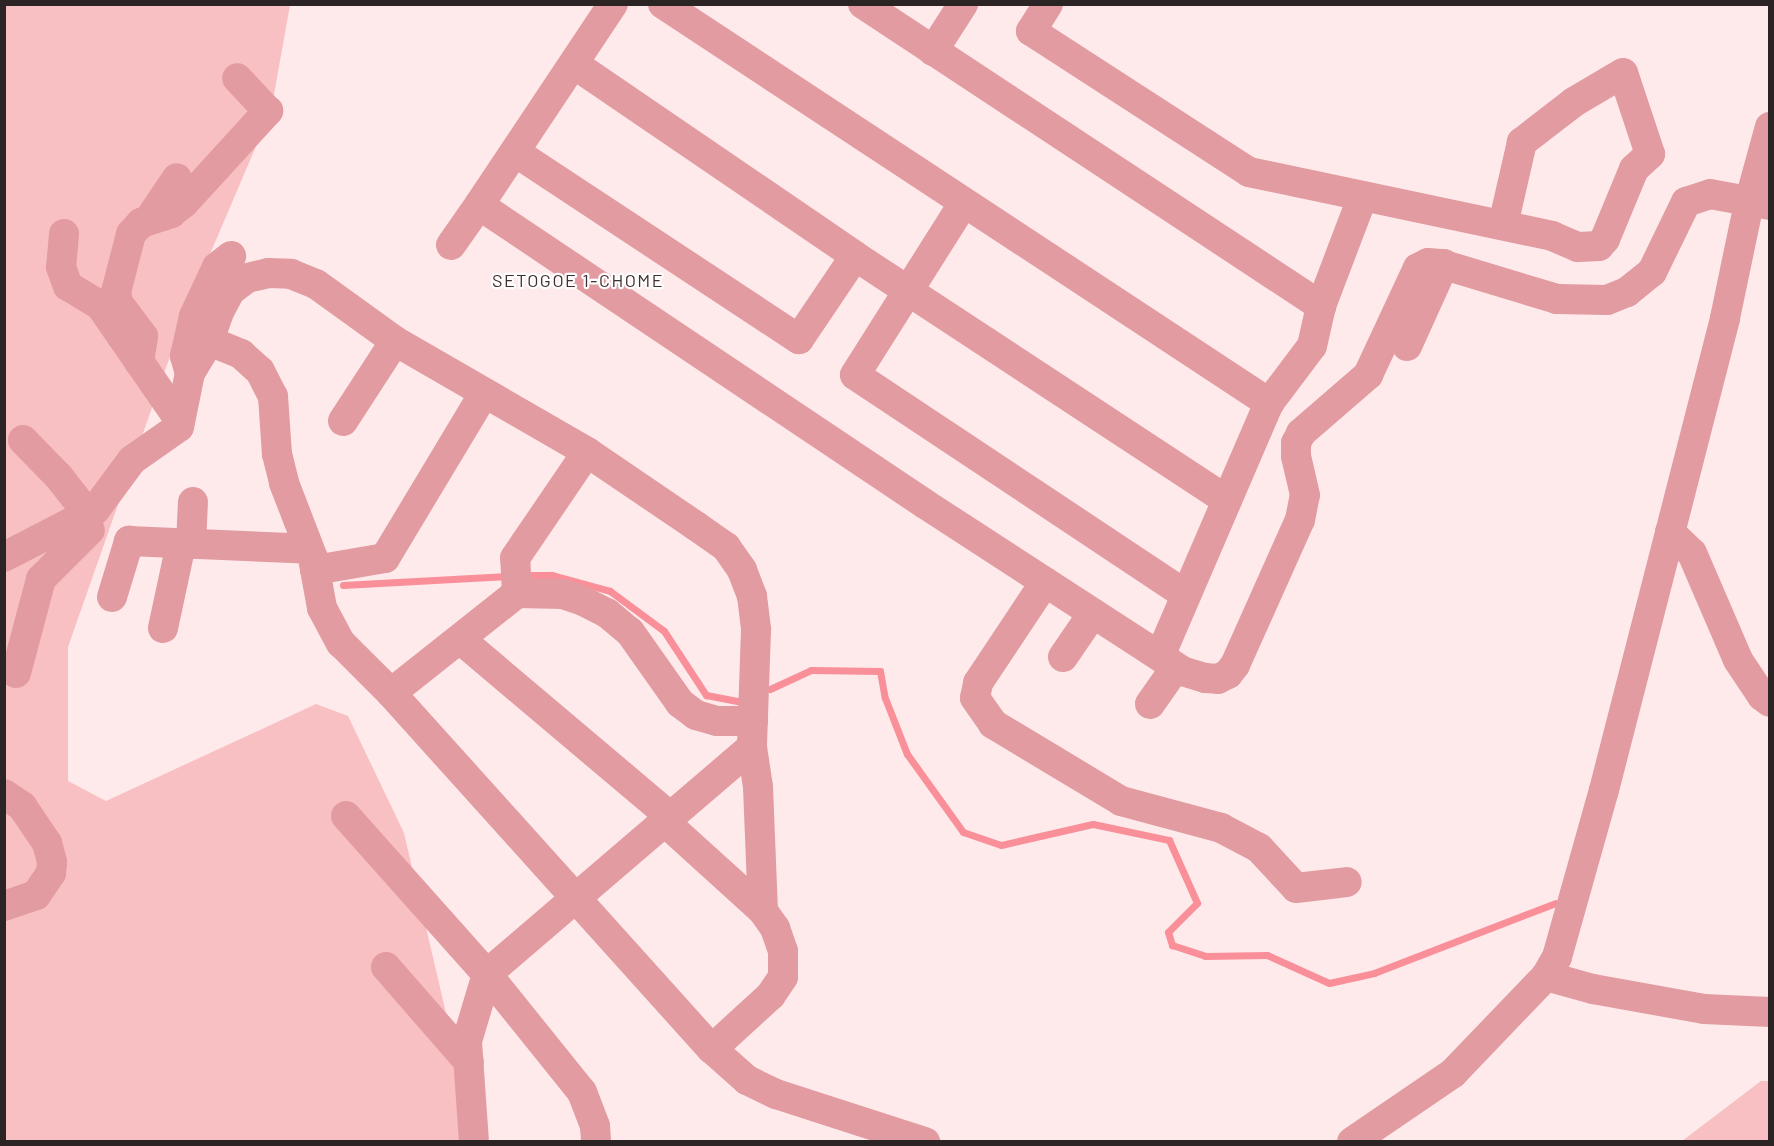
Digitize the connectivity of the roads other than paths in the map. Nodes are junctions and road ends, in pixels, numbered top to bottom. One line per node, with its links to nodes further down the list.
1 (613, 4): 7 (street)
2 (663, 4): 13 (street)
3 (863, 4): 6 (street)
4 (963, 4): 6 (street)
5 (1048, 4): 12 (street)
6 (933, 51): 24 (street)
7 (574, 63): 10 (street); 21 (street)
8 (237, 78): 16 (street)
9 (1770, 127): 14 (street)
10 (515, 152): 15 (street); 21 (street)
11 (177, 178): 16 (street)
12 (1362, 198): 17 (street); 24 (street)
13 (963, 204): 23 (street); 31 (street)
14 (1759, 204): 22 (street); 39 (street)
15 (479, 206): 19 (street); 45 (street)
16 (149, 220): 28 (street)
17 (1503, 225): 17 (street)
18 (64, 234): 28 (street)
19 (451, 245)
20 (231, 256): 29 (street)
21 (855, 256): 23 (street)
22 (1444, 264): 27 (street); 52 (street)
23 (908, 291): 36 (street); 46 (street)
24 (1321, 306): 31 (street)
25 (209, 341): 26 (street); 29 (street); 42 (street)
26 (395, 341): 30 (street); 33 (street)
27 (1407, 346)
28 (139, 362): 32 (street)
29 (190, 373): 32 (street)
30 (484, 393): 35 (street); 42 (street)
31 (1269, 402): 36 (street)
32 (180, 421): 38 (street)
33 (343, 421)
34 (23, 440): 38 (street)
35 (587, 452): 44 (street); 57 (street)
36 (1227, 500): 46 (street)
37 (193, 502): 40 (street)
38 (91, 518): 41 (street); 43 (street); 53 (street)
39 (1670, 532): 55 (street); 67 (street)
40 (186, 544): 42 (street); 47 (street); 49 (street)
41 (4, 556)
42 (312, 560): 54 (street)
43 (4, 576)
44 (516, 581): 50 (street); 57 (street)
45 (1045, 582): 48 (street); 61 (street)
46 (1186, 595): 52 (street)
47 (112, 597)
48 (1093, 613): 51 (street); 52 (street)
49 (163, 628)
50 (460, 639): 54 (street); 60 (street)
51 (1063, 657)
52 (1168, 661): 56 (street)
53 (16, 674)
54 (391, 693): 62 (street)
55 (1770, 702)
56 (1150, 704)
57 (753, 734): 60 (street); 64 (street)
58 (4, 794): 63 (street)
59 (346, 816): 66 (street)
60 (668, 820): 62 (street); 64 (street)
61 (1347, 882)
62 (576, 897): 66 (street); 69 (street)
63 (4, 906)
64 (763, 911): 69 (street)
65 (386, 967): 70 (street)
66 (487, 974): 70 (street); 73 (street)
67 (1546, 976): 68 (street); 75 (street)
68 (1770, 1012)
69 (712, 1049): 71 (street)
70 (469, 1062): 72 (street)
71 (865, 1132): 74 (street)
72 (474, 1142)
73 (596, 1142)
74 (925, 1142)
75 (1352, 1142)

